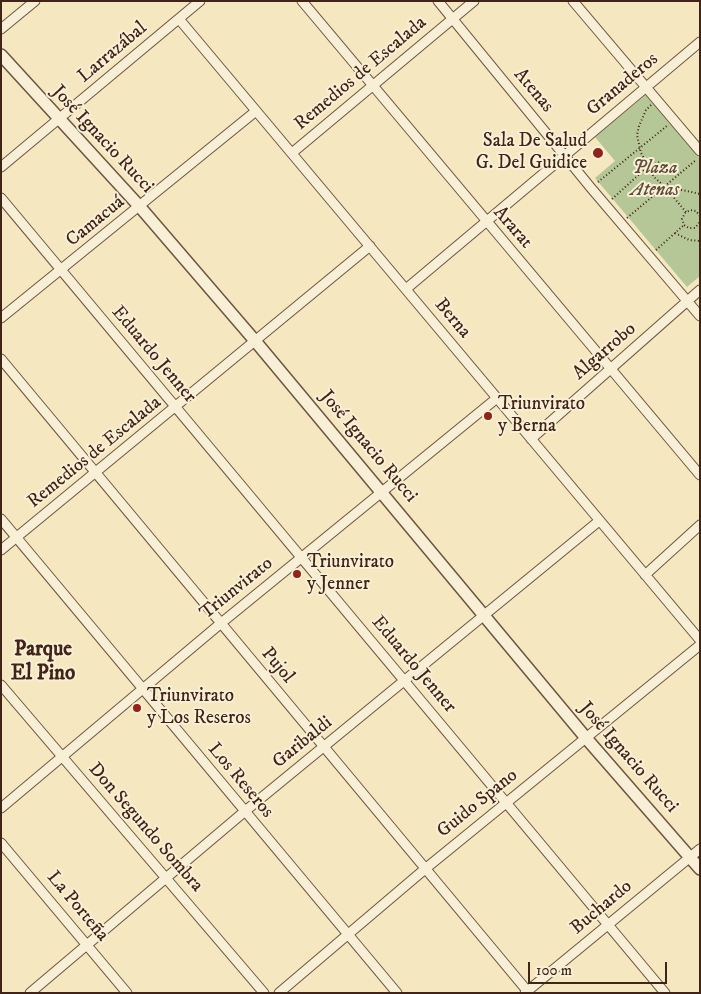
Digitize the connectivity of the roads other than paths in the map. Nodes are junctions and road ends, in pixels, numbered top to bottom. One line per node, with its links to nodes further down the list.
1 (35, 1): 9 (street)
2 (200, 1): 7 (street, Larrazábal)
3 (302, 1): 12 (street, Ararat)
4 (438, 1): 8 (street, Atenas)
5 (474, 1): 8 (street, Remedios de Escalada)
6 (573, 1): 13 (street)
7 (179, 19): 14 (street, Berna); 15 (street, Larrazábal)
8 (453, 19): 12 (street, Remedios de Escalada); 18 (street, Atenas)
9 (1, 29)
10 (700, 42): 13 (street, Granaderos)
11 (1, 54): 15 (street, José Ignacio Rucci)
12 (372, 86): 17 (street, Remedios de Escalada); 22 (street, Ararat)
13 (645, 88): 16 (street); 18 (street, Granaderos)
14 (256, 111): 17 (street, Berna); 21 (street, Camacuá)
15 (58, 120): 19 (street, Larrazábal); 21 (street, José Ignacio Rucci)
16 (700, 151)
17 (292, 153): 23 (street, Berna)
18 (565, 154): 22 (street, Granaderos); 27 (street, Atenas)
19 (1, 167)
20 (1, 198): 24 (street, Eduardo Jenner)
21 (140, 207): 24 (street, Camacuá); 30 (street, José Ignacio Rucci)
22 (485, 221): 25 (street, Granaderos); 32 (street, Ararat)
23 (370, 246): 25 (street, Berna); 30 (street, Remedios de Escalada)
24 (61, 271): 29 (street, Camacuá); 34 (street, Eduardo Jenner)
25 (406, 289): 33 (street, Berna)
26 (700, 290): 27 (street, Algarrobo)
27 (687, 301): 28 (street, Atenas); 32 (street, Algarrobo)
28 (700, 316)
29 (1, 318)
30 (256, 342): 34 (street, Remedios de Escalada); 38 (street, José Ignacio Rucci)
31 (1, 359): 36 (street, Pujol)
32 (611, 368): 35 (street, Algarrobo); 37 (street, Ararat)
33 (497, 398): 35 (street, Berna); 38 (street, Triunvirato)
34 (176, 408): 36 (street, Remedios de Escalada); 44 (street, Eduardo Jenner)
35 (531, 438): 40 (street, Berna)
36 (96, 472): 42 (street, Remedios de Escalada); 47 (street, Pujol)
37 (700, 475)
38 (382, 492): 44 (street, Triunvirato); 46 (street, José Ignacio Rucci)
39 (1, 519): 42 (street, Los Reseros)
40 (599, 521): 45 (street, Berna); 46 (street, Garibaldi)
41 (700, 525): 45 (street)
42 (16, 537): 43 (street, Remedios de Escalada); 52 (street, Los Reseros)
43 (1, 550)
44 (302, 557): 47 (street, Triunvirato); 50 (street, Eduardo Jenner)
45 (645, 574): 48 (street, Berna)
46 (485, 614): 50 (street, Garibaldi); 53 (street, José Ignacio Rucci)
47 (220, 624): 52 (street, Triunvirato); 54 (street, Pujol)
48 (700, 640)
49 (700, 645): 53 (street, Guido Spano)
50 (405, 680): 54 (street, Garibaldi); 56 (street, Eduardo Jenner)
51 (1, 684): 55 (street, Don Segundo Sombra)
52 (142, 689): 55 (street, Triunvirato); 58 (street, Los Reseros)
53 (586, 738): 56 (street, Guido Spano); 61 (street, José Ignacio Rucci)
54 (324, 747): 58 (street, Garibaldi); 62 (street, Pujol)
55 (61, 758): 57 (street, Triunvirato); 64 (street, Don Segundo Sombra)
56 (505, 803): 62 (street, Guido Spano); 65 (street, Eduardo Jenner)
57 (1, 808)
58 (244, 812): 64 (street, Garibaldi); 66 (street, Los Reseros)
59 (1, 843): 67 (street, La Porteña)
60 (700, 849): 61 (street, Buchardo)
61 (690, 857): 63 (street, José Ignacio Rucci); 65 (street, Buchardo)
62 (425, 868): 66 (street, Guido Spano); 68 (street, Pujol)
63 (700, 869)
64 (168, 878): 67 (street, Garibaldi); 71 (street, Don Segundo Sombra)
65 (607, 924): 68 (street, Buchardo); 74 (street, Eduardo Jenner)
66 (348, 934): 72 (street, Guido Spano); 73 (street, Los Reseros)
67 (87, 945): 69 (street, Garibaldi); 70 (street, La Porteña)
68 (527, 992)
69 (30, 993)
70 (127, 993)
71 (264, 993)
72 (279, 993)
73 (397, 993)
74 (665, 993)

